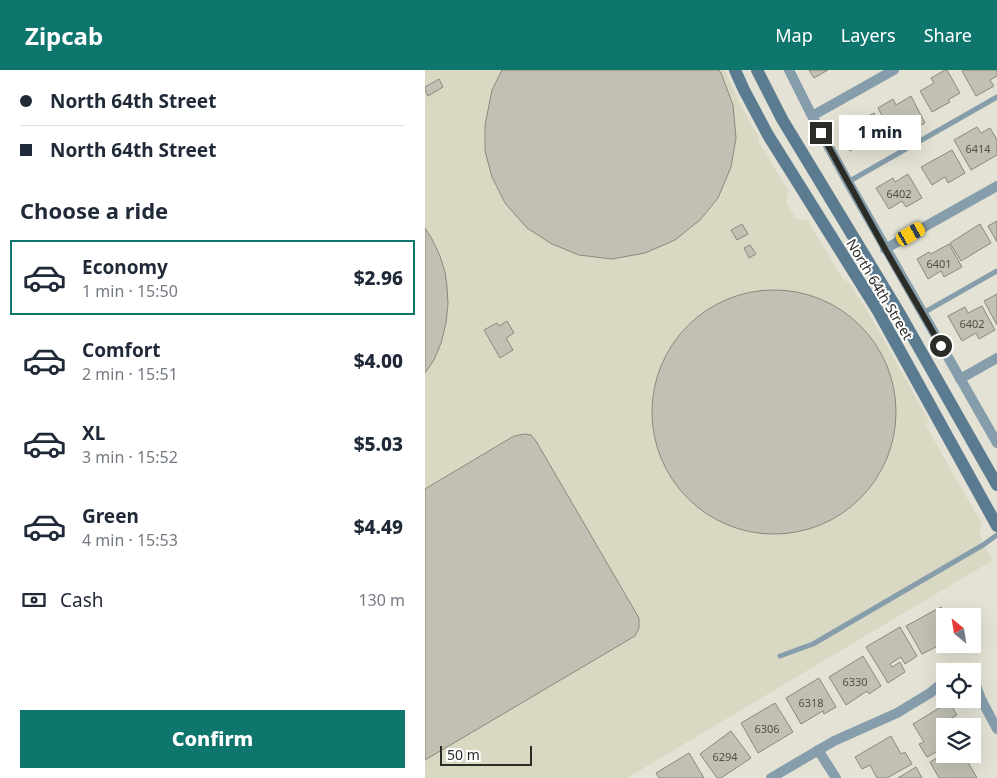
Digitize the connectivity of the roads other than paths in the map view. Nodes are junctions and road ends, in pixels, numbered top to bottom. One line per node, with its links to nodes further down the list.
1 (735, 70): 8 (main road, North 64th Street)
2 (757, 70): 6 (main road, North 64th Street)
3 (789, 70): 7 (street, North 64th Street)
4 (894, 70): 7 (street)
5 (997, 97): 9 (lane)
6 (777, 108): 8 (main road); 17 (main road, North 64th Street)
7 (812, 116): 9 (street, North 64th Street)
8 (758, 117): 18 (main road, North 64th Street)
9 (848, 182): 11 (street, North 64th Street)
10 (997, 186): 11 (street)
11 (885, 249): 13 (street, North 64th Street)
12 (997, 271): 13 (lane)
13 (923, 313): 15 (street, North 64th Street)
14 (997, 358): 15 (street)
15 (960, 378): 16 (street, North 64th Street)
16 (997, 443)
17 (997, 485)
18 (997, 526)
19 (997, 535): 20 (lane)
20 (780, 656)
21 (936, 688): 24 (street)
22 (981, 699): 23 (street)
23 (997, 729)
24 (818, 750): 25 (street); 26 (street)
25 (771, 778)
26 (836, 778)

